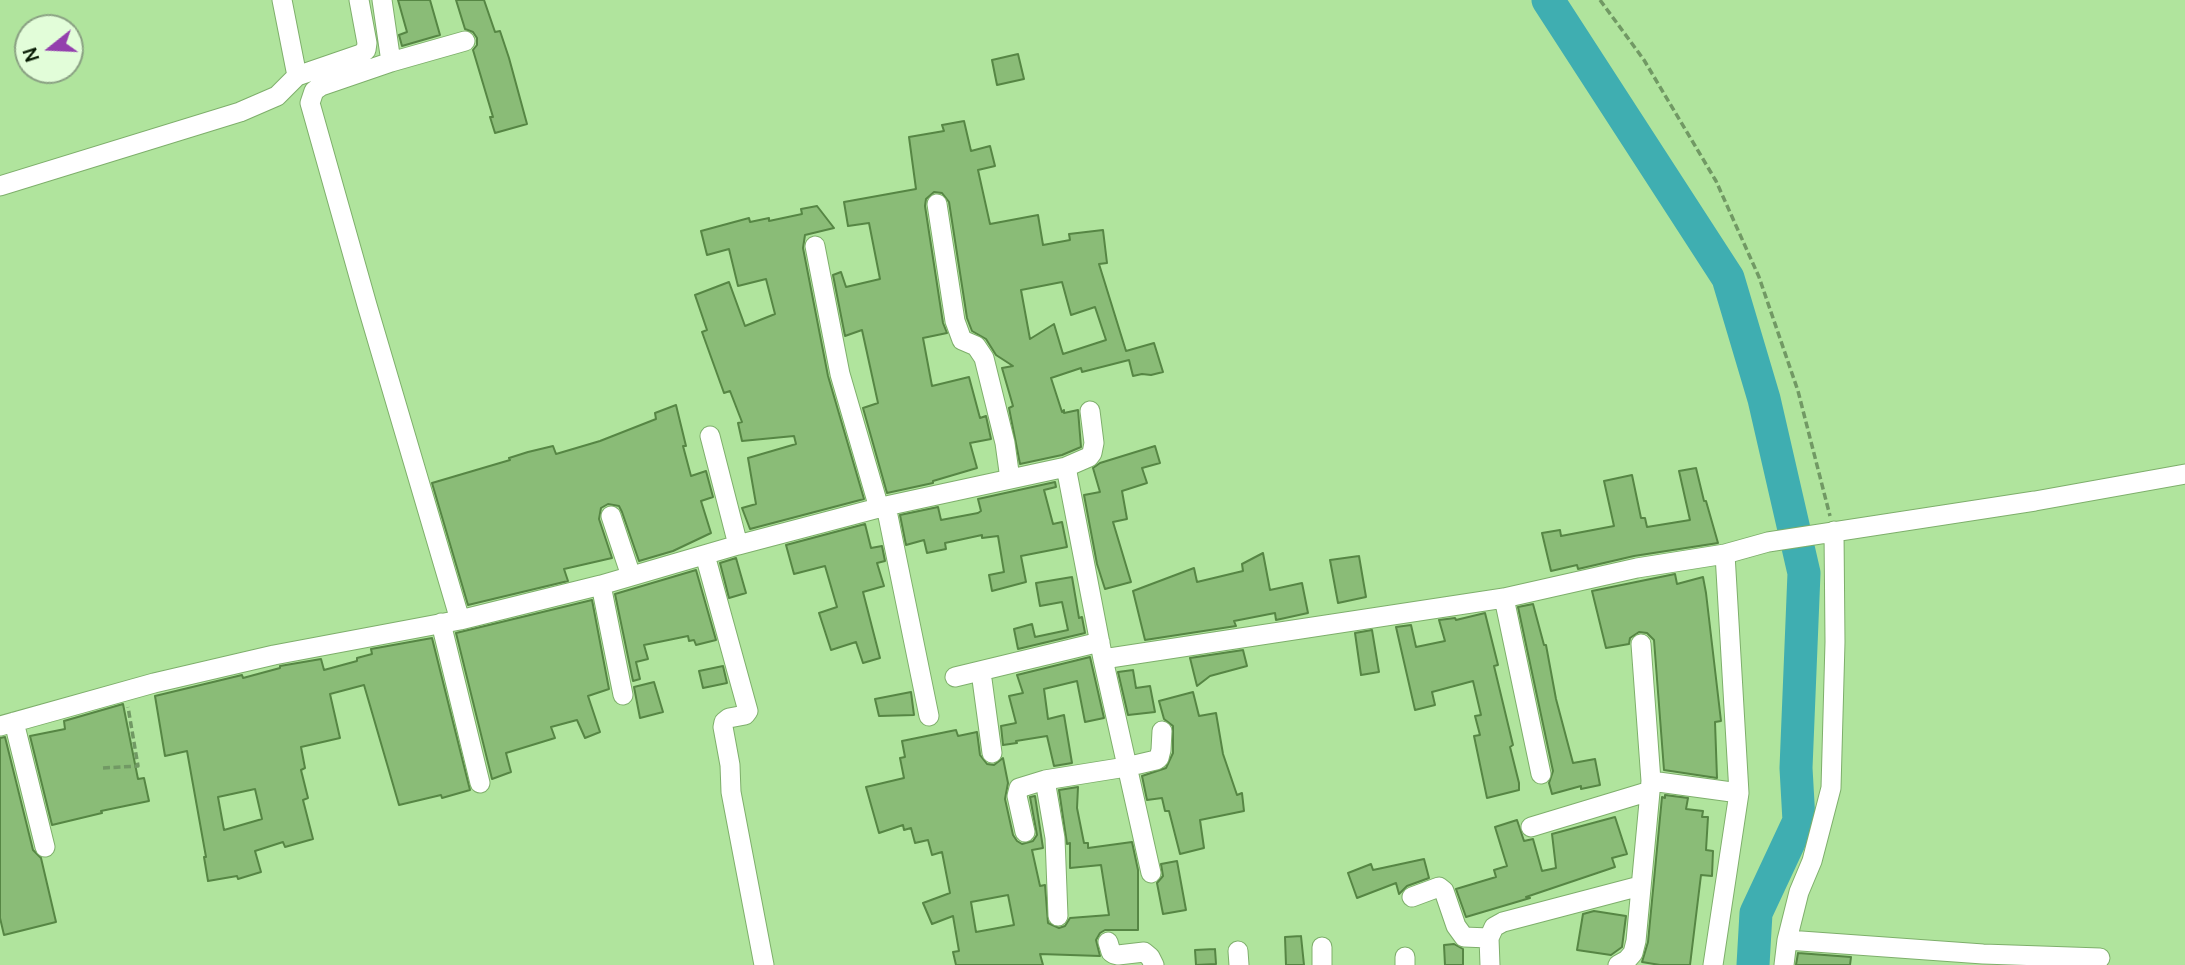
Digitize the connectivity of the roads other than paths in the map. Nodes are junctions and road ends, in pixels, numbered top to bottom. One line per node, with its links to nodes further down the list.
1 (282, 0): 6 (street)
2 (359, 0): 6 (street)
3 (382, 0): 5 (street)
4 (465, 41): 5 (street)
5 (391, 62): 24 (street)
6 (298, 76): 7 (street)
7 (0, 186)
8 (937, 204): 14 (street)
9 (815, 246): 15 (street)
10 (1090, 411): 12 (street)
11 (710, 436): 18 (street)
12 (1066, 467): 14 (street); 26 (street)
13 (2185, 474): 17 (street)
14 (1010, 479): 15 (street)
15 (882, 507): 18 (street); 30 (street)
16 (611, 516): 21 (street)
17 (1834, 531): 19 (street); 48 (street)
18 (738, 545): 20 (street)
19 (1747, 547): 23 (street); 39 (street)
20 (705, 555): 21 (street); 52 (street)
21 (631, 576): 22 (street)
22 (601, 585): 24 (street); 29 (street)
23 (1504, 598): 26 (street); 35 (street)
24 (451, 621): 31 (street); 37 (street)
25 (1641, 644): 38 (street)
26 (1101, 651): 27 (street); 34 (street)
27 (981, 672): 28 (street); 33 (street)
28 (955, 677)
29 (623, 695)
30 (929, 716)
31 (7, 724): 42 (street)
32 (1162, 731): 34 (street)
33 (992, 753)
34 (1126, 767): 36 (street); 43 (street)
35 (1541, 774)
36 (1045, 780): 41 (street); 46 (street)
37 (481, 783)
38 (1651, 786): 39 (street); 40 (street); 44 (street)
39 (1739, 793): 56 (street)
40 (1531, 827)
41 (1025, 832)
42 (45, 847)
43 (1150, 873)
44 (1640, 886): 47 (street); 55 (street)
45 (1412, 897): 47 (street)
46 (1058, 916)
47 (1489, 938): 54 (street)
48 (1787, 940): 51 (street); 57 (street)
49 (1108, 942): 53 (street)
50 (2100, 958): 51 (street)
51 (1984, 959)
52 (764, 965)
53 (1154, 965)
54 (1490, 965)
55 (1618, 965)
56 (1713, 965)
57 (1784, 965)

